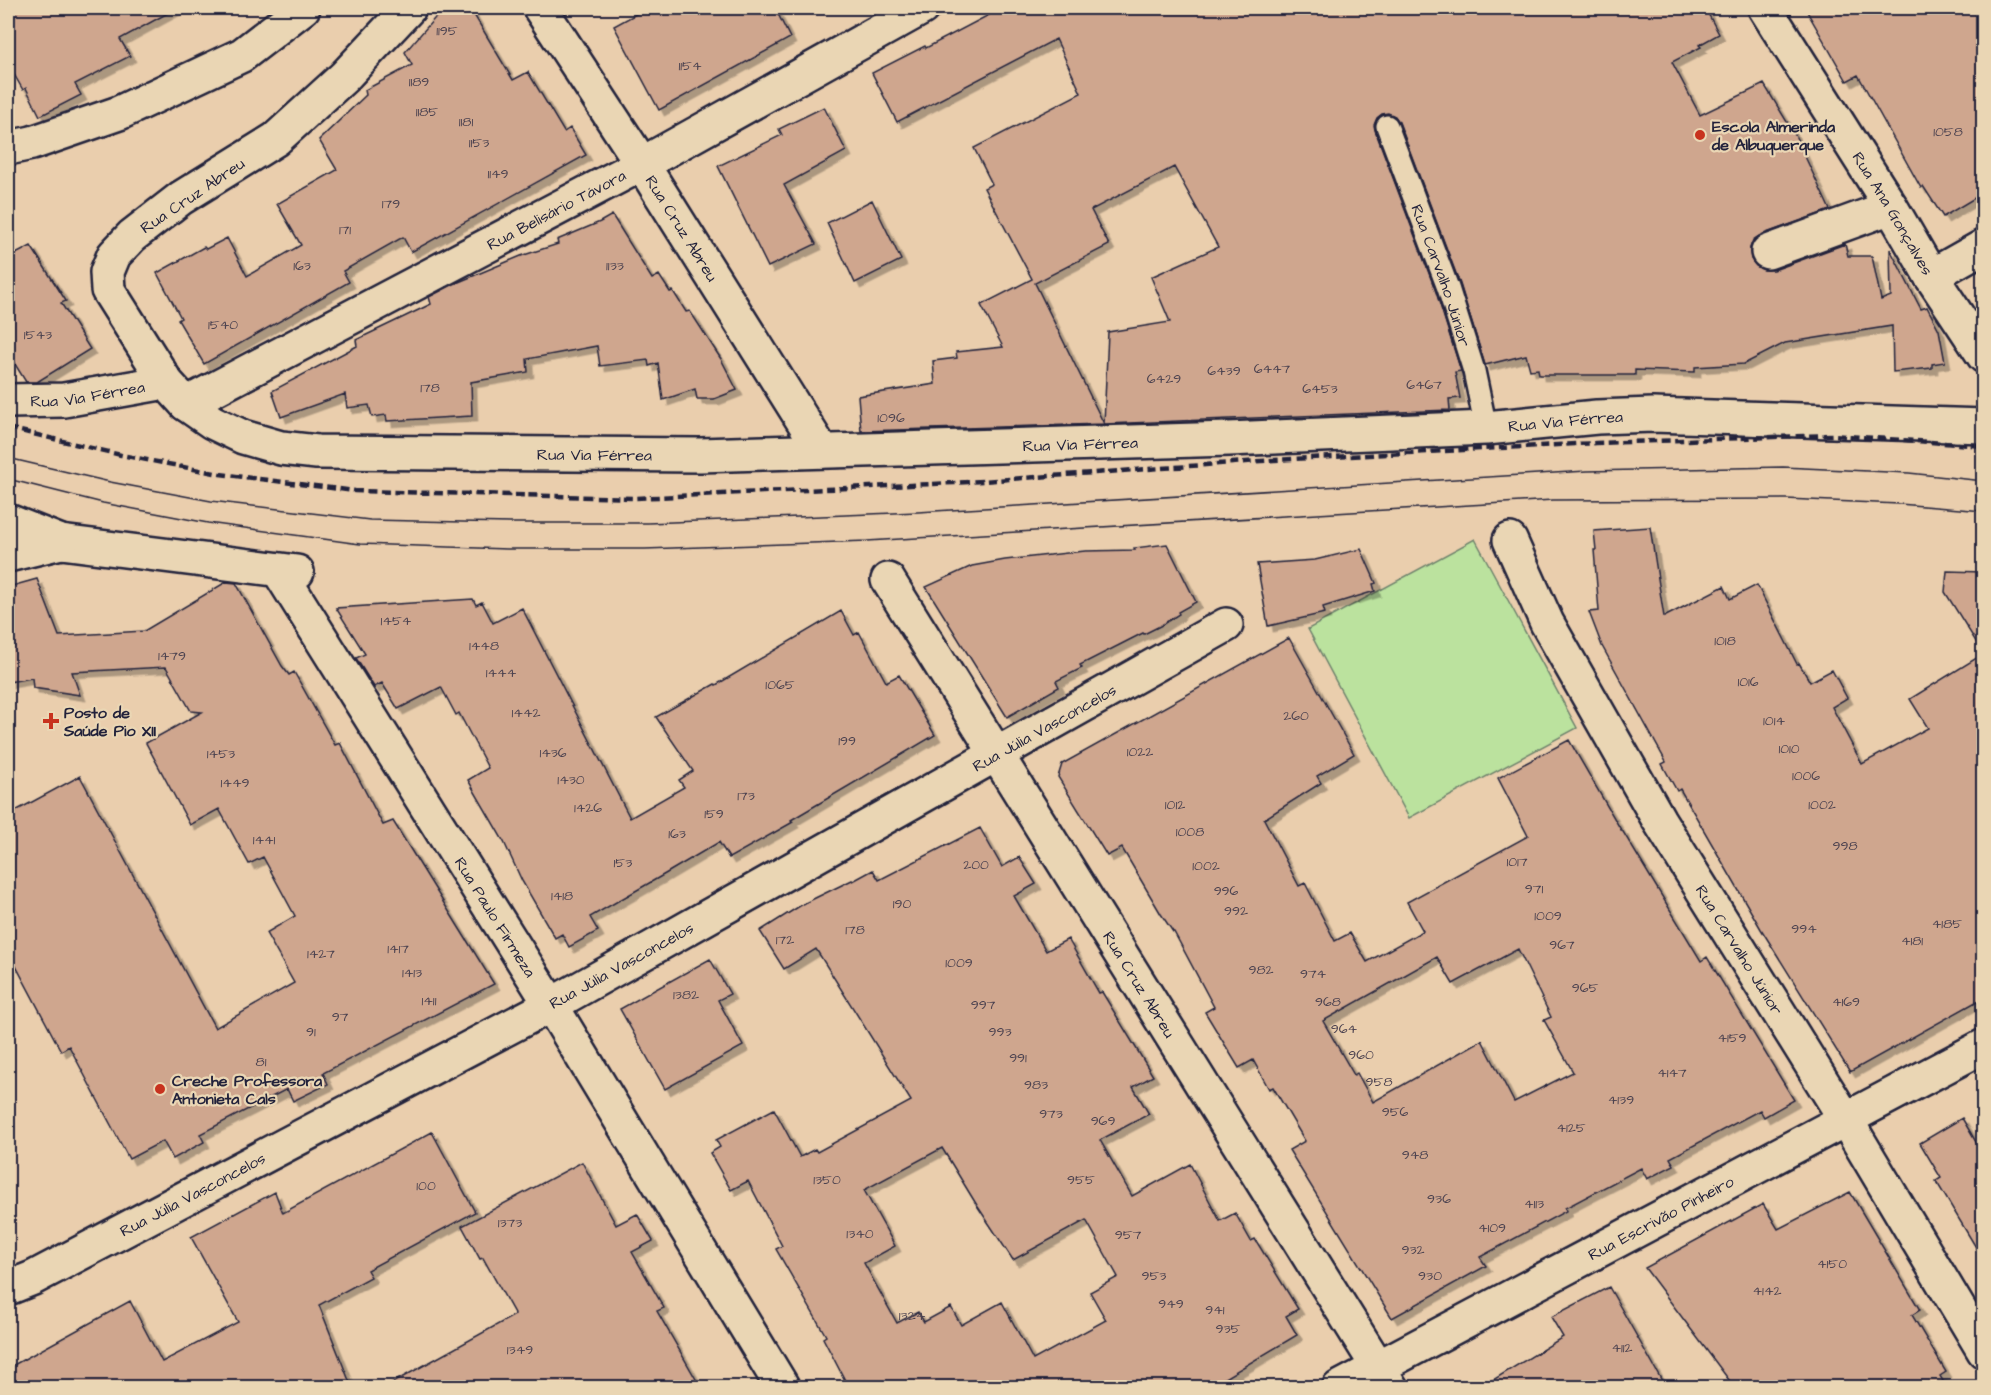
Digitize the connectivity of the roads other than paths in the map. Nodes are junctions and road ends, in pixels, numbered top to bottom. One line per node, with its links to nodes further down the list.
1 (303, 8): 7 (main road)
2 (409, 8): 14 (main road, Rua Cruz Abreu)
3 (540, 8): 8 (main road, Rua Cruz Abreu)
4 (922, 8): 8 (main road, Rua Belisário Távora)
5 (1765, 8): 9 (main road, Rua Ana Gonçalves)
6 (1387, 126): 17 (lane, Rua Carvalho Júnior)
7 (8, 148)
8 (642, 164): 14 (main road, Rua Belisário Távora); 18 (main road, Rua Cruz Abreu)
9 (1891, 207): 11 (main road); 12 (main road, Rua Ana Gonçalves)
10 (1983, 246): 12 (main road)
11 (1768, 252)
12 (1931, 276): 13 (main road, Rua Ana Gonçalves)
13 (1983, 356)
14 (176, 393): 15 (main road, Rua Via Férrea); 18 (main road, Rua Via Férrea)
15 (8, 401)
16 (1983, 426): 17 (main road, Rua Via Férrea)
17 (1486, 429): 18 (main road, Rua Via Férrea)
18 (822, 451)
19 (8, 521): 21 (main road)
20 (1510, 540): 28 (main road, Rua Carvalho Júnior)
21 (62, 542): 22 (main road); 26 (main road, Rua Paulo Firmeza)
22 (8, 555)
23 (888, 580): 25 (main road, Rua Cruz Abreu)
24 (1226, 626): 25 (main road, Rua Júlia Vasconcelos)
25 (997, 754): 26 (main road, Rua Júlia Vasconcelos); 31 (main road, Rua Cruz Abreu)
26 (551, 1005): 29 (main road, Rua Júlia Vasconcelos); 32 (main road, Rua Paulo Firmeza)
27 (1983, 1046): 28 (main road, Rua Escrivão Pinheiro)
28 (1846, 1120): 30 (main road, Rua Carvalho Júnior); 31 (main road, Rua Escrivão Pinheiro)
29 (8, 1288)
30 (1983, 1351)
31 (1385, 1377): 33 (main road, Rua Escrivão Pinheiro)
32 (783, 1388)
33 (1339, 1388)

